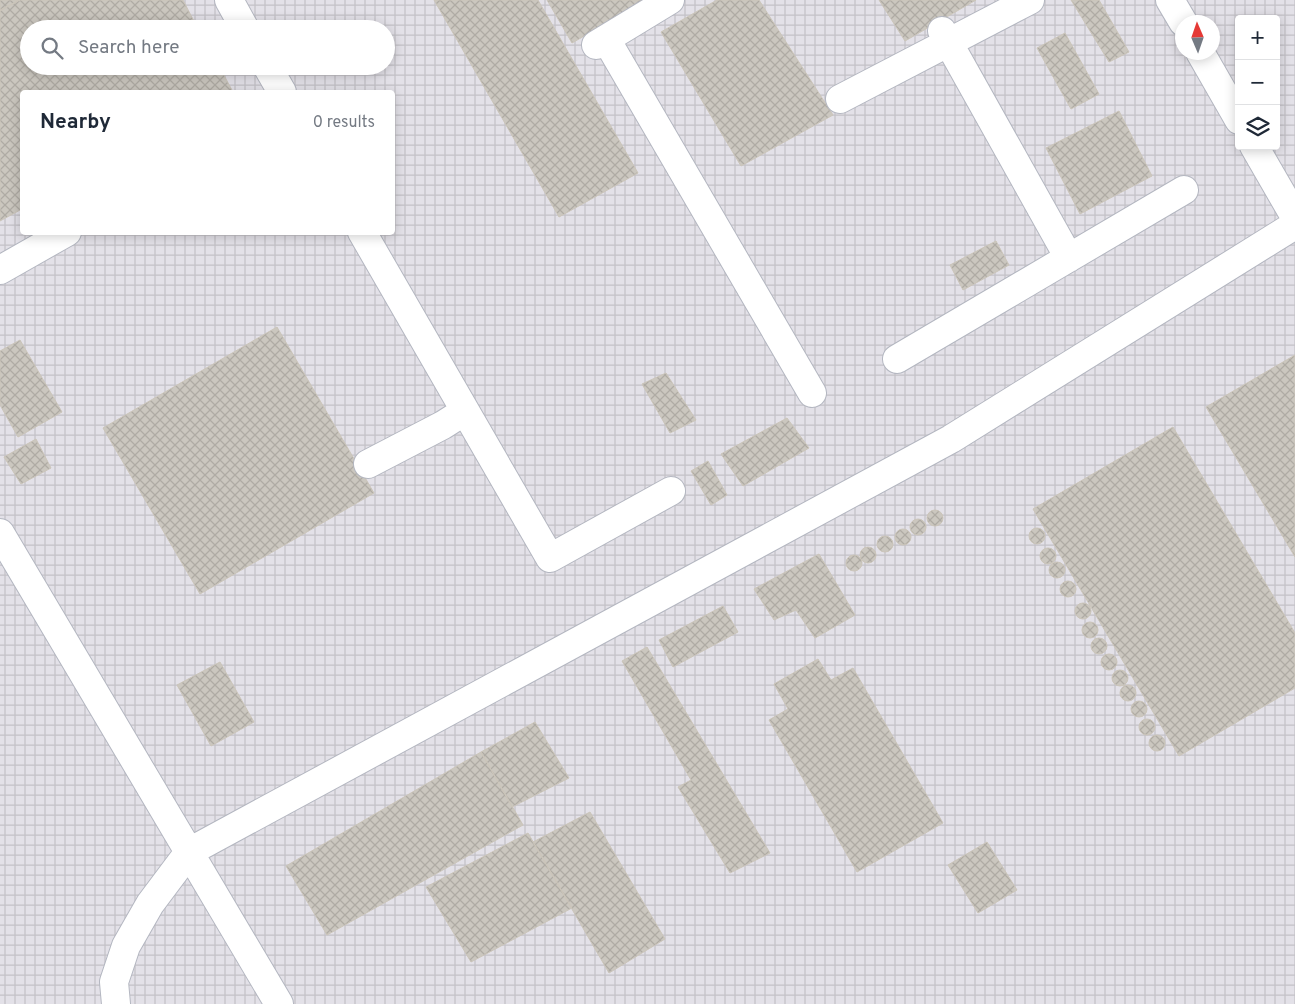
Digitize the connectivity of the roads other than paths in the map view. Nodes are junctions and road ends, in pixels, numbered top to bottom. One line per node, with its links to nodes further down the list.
1 (229, 0): 6 (street)
2 (670, 0): 22 (street)
3 (1030, 0): 7 (street)
4 (1170, 0): 5 (street)
5 (1179, 15)
6 (240, 20)
7 (945, 37): 11 (street); 19 (street)
8 (1205, 60): 12 (street)
9 (272, 75): 10 (street)
10 (281, 90)
11 (840, 100)
12 (1235, 113)
13 (1256, 150): 15 (street)
14 (1184, 190): 19 (street)
15 (1295, 217)
16 (1295, 225): 27 (street)
17 (62, 235): 20 (street)
18 (364, 235): 23 (street)
19 (1069, 258): 21 (street)
20 (0, 270)
21 (897, 359)
22 (812, 393)
23 (465, 411): 24 (street); 25 (street)
24 (368, 464)
25 (670, 491)
26 (0, 533): 27 (street)
27 (190, 852): 28 (street); 29 (street)
28 (116, 1004)
29 (279, 1004)

